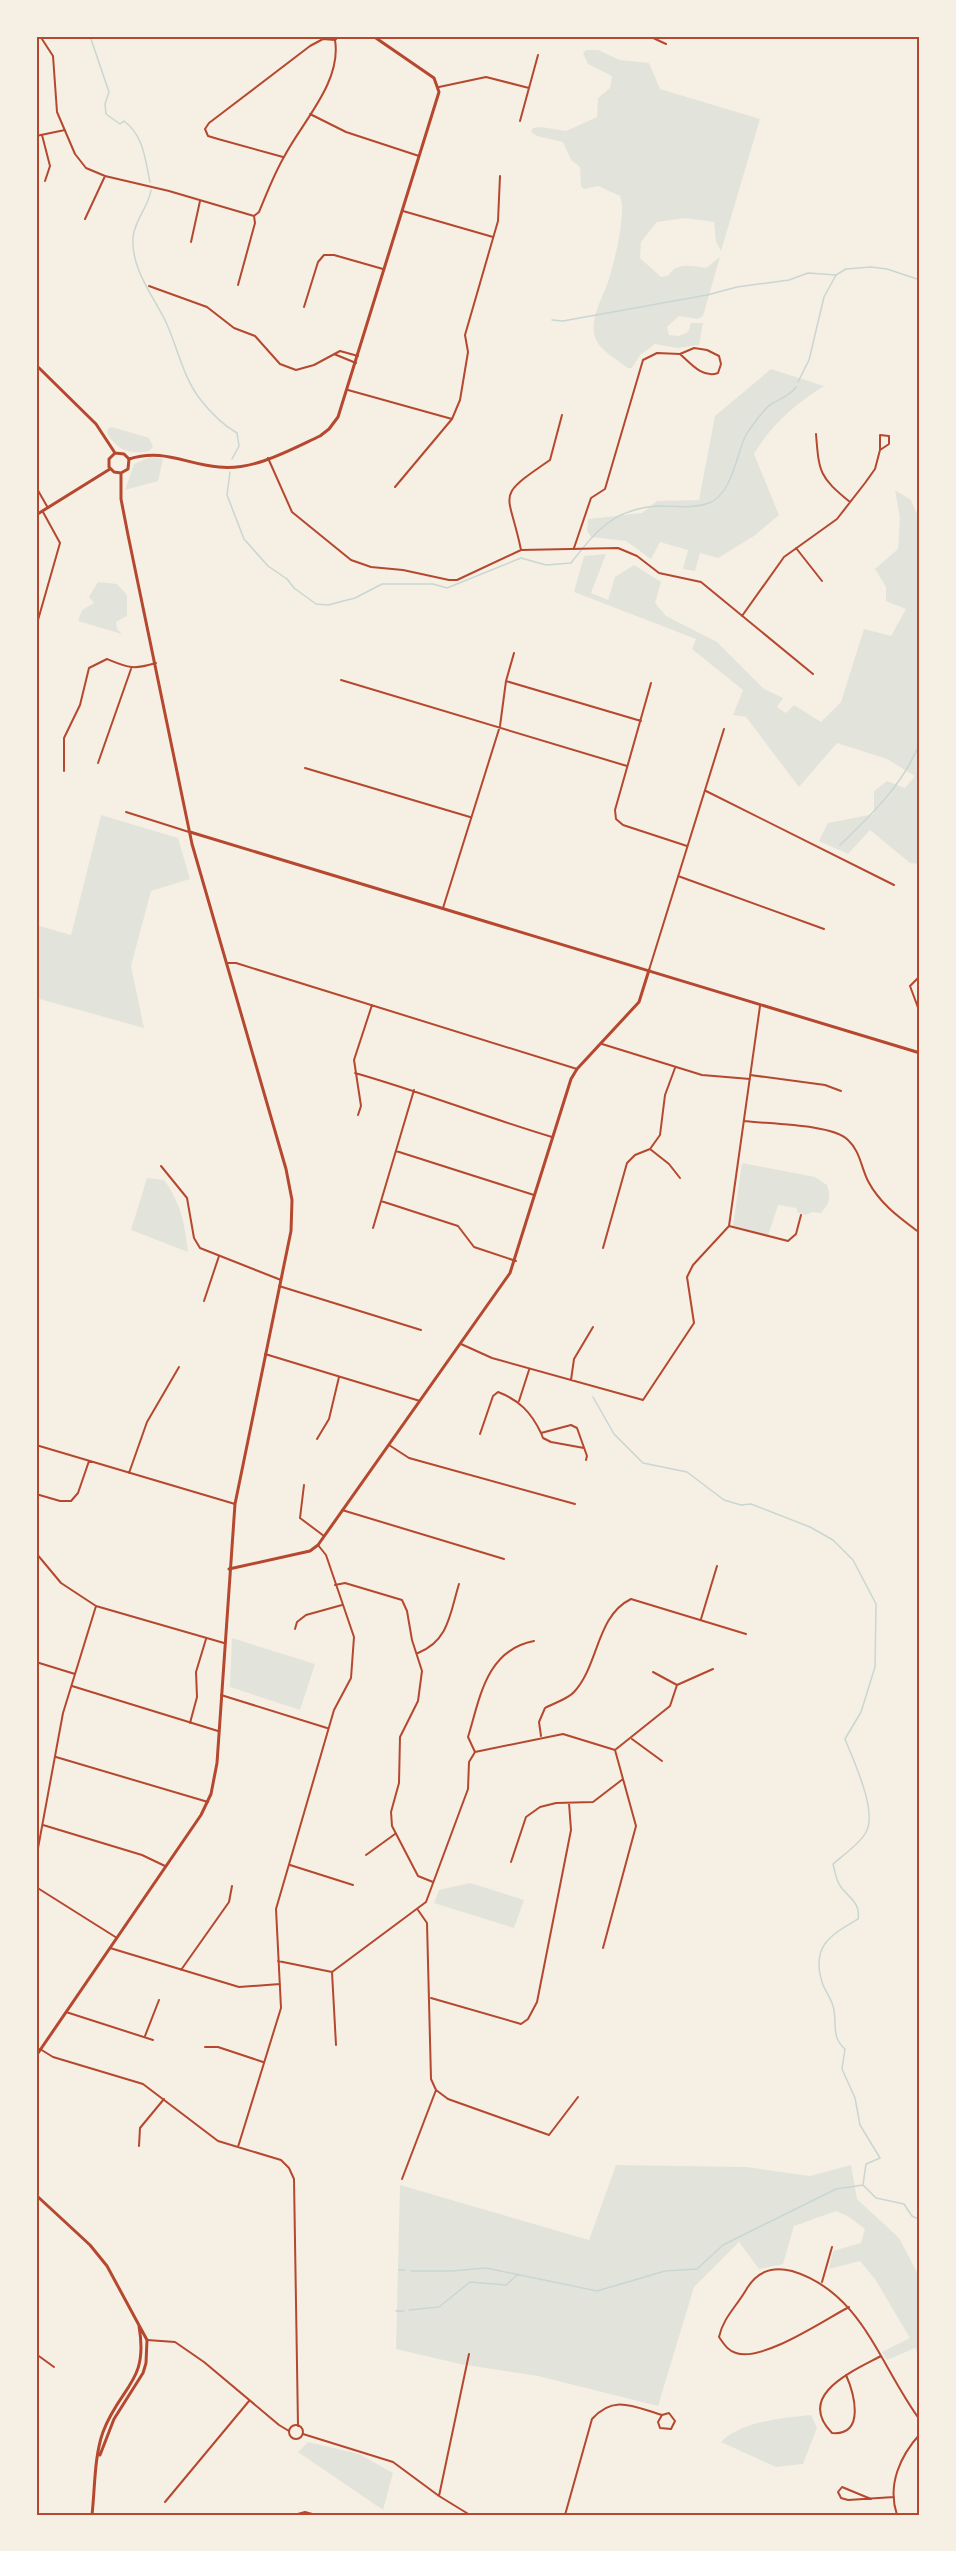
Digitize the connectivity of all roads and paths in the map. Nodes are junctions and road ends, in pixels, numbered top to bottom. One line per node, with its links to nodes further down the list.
1 (40, 36): 12 (street)
2 (339, 36): 5 (street)
3 (373, 36): 8 (main road)
4 (649, 36): 6 (street)
5 (335, 40): 10 (street); 16 (street)
6 (666, 45)
7 (538, 55): 9 (street)
8 (439, 87): 9 (street); 15 (main road)
9 (529, 88): 11 (street)
10 (310, 114): 15 (street); 16 (street)
11 (520, 121)
12 (65, 130): 13 (street); 17 (street)
13 (42, 135): 14 (street); 19 (street)
14 (36, 136)
15 (420, 156): 21 (main road)
16 (284, 157): 22 (street)
17 (105, 176): 20 (street); 23 (street)
18 (500, 176): 24 (street)
19 (45, 181)
20 (201, 200): 22 (street); 25 (street)
21 (403, 211): 24 (street); 26 (main road)
22 (254, 216): 27 (street)
23 (85, 219)
24 (493, 237): 37 (street)
25 (191, 242)
26 (384, 270): 29 (street); 32 (main road)
27 (238, 285)
28 (149, 286): 30 (street)
29 (304, 307)
30 (334, 354): 32 (street); 33 (street)
31 (680, 354): 31 (street); 51 (street)
32 (358, 356): 33 (main road)
33 (356, 363): 35 (main road)
34 (36, 364): 40 (main road)
35 (347, 390): 37 (street); 41 (main road)
36 (561, 415): 53 (street)
37 (452, 419): 46 (street)
38 (816, 434): 47 (street)
39 (880, 450): 39 (street); 47 (street)
40 (115, 453): 42 (main road); 43 (main road)
41 (268, 458): 42 (main road); 53 (street)
42 (129, 459): 44 (main road)
43 (110, 469): 44 (main road); 48 (main road)
44 (121, 473): 58 (main road)
45 (36, 487): 48 (street)
46 (395, 487)
47 (850, 502): 52 (street)
48 (48, 508): 49 (main road)
49 (43, 511): 50 (main road); 56 (street)
50 (36, 515)
51 (574, 548): 53 (street); 55 (street)
52 (796, 548): 54 (street); 55 (street)
53 (521, 550)
54 (822, 581)
55 (742, 616): 60 (street)
56 (36, 627)
57 (514, 653): 62 (street)
58 (156, 663): 59 (street); 74 (main road)
59 (131, 669): 67 (street); 70 (street)
60 (813, 674)
61 (341, 680): 65 (street)
62 (506, 681): 64 (street); 65 (street)
63 (651, 683): 64 (street)
64 (641, 721): 68 (street)
65 (500, 726): 68 (street); 73 (street)
66 (724, 729): 71 (street)
67 (98, 763)
68 (627, 766): 75 (street)
69 (305, 768): 73 (street)
70 (64, 771)
71 (706, 791): 75 (street); 77 (street)
72 (126, 812): 74 (street)
73 (470, 817): 78 (street)
74 (190, 832): 78 (main road); 80 (main road)
75 (687, 846): 76 (street)
76 (678, 876): 79 (street); 81 (street)
77 (894, 885)
78 (443, 908): 81 (main road)
79 (824, 929)
80 (225, 964): 84 (street); 110 (main road)
81 (649, 970): 83 (main road); 86 (main road)
82 (920, 976): 85 (street)
83 (760, 1004): 87 (main road); 91 (street)
84 (372, 1005): 89 (street); 90 (street)
85 (920, 1013)
86 (601, 1044): 88 (street); 89 (main road)
87 (920, 1053)
88 (675, 1068): 91 (street); 97 (street)
89 (577, 1069): 96 (main road)
90 (355, 1072): 92 (street); 94 (street)
91 (750, 1077): 93 (street); 95 (street)
92 (414, 1090): 96 (street); 98 (street)
93 (841, 1091)
94 (358, 1115)
95 (744, 1121): 104 (street); 106 (street)
96 (554, 1137): 101 (main road)
97 (650, 1149): 100 (street); 107 (street)
98 (396, 1151): 101 (street); 102 (street)
99 (161, 1166): 108 (street)
100 (680, 1178)
101 (536, 1195): 109 (main road)
102 (381, 1201): 105 (street); 109 (street)
103 (801, 1215): 104 (street)
104 (729, 1226): 120 (street)
105 (373, 1228)
106 (920, 1233)
107 (603, 1248)
108 (219, 1256): 110 (street); 112 (street)
109 (516, 1261): 115 (main road)
110 (281, 1280): 111 (main road)
111 (279, 1286): 114 (street); 116 (main road)
112 (204, 1301)
113 (593, 1327): 120 (street)
114 (421, 1330)
115 (461, 1344): 118 (street); 121 (main road)
116 (265, 1354): 119 (street); 134 (main road)
117 (179, 1367): 131 (street)
118 (529, 1370): 120 (street); 122 (street)
119 (339, 1377): 121 (street); 125 (street)
120 (571, 1380)
121 (420, 1401): 127 (main road)
122 (519, 1401): 123 (street); 124 (street)
123 (541, 1433): 128 (street); 128 (street)
124 (480, 1434)
125 (317, 1439)
126 (36, 1445): 130 (street)
127 (389, 1445): 135 (street); 136 (main road)
128 (584, 1448): 129 (street)
129 (586, 1460)
130 (89, 1461): 131 (street); 133 (street)
131 (129, 1473): 134 (street)
132 (304, 1485): 137 (street)
133 (36, 1494)
134 (235, 1504): 142 (main road)
135 (575, 1504)
136 (342, 1510): 137 (main road); 140 (street)
137 (324, 1536): 138 (main road)
138 (318, 1545): 142 (main road); 144 (street)
139 (36, 1553): 146 (street)
140 (504, 1559)
141 (717, 1566): 147 (street)
142 (229, 1569): 152 (main road)
143 (459, 1584): 153 (street)
144 (335, 1585): 145 (street); 153 (street)
145 (342, 1605): 148 (street); 162 (street)
146 (96, 1606): 150 (street); 157 (street)
147 (701, 1619): 149 (street); 164 (street)
148 (296, 1629)
149 (746, 1634)
150 (206, 1639): 152 (street); 161 (street)
151 (534, 1641): 167 (street)
152 (224, 1643): 160 (main road)
153 (418, 1653): 174 (street)
154 (36, 1662): 157 (street)
155 (713, 1669): 158 (street)
156 (653, 1672): 158 (street)
157 (75, 1674): 159 (street)
158 (677, 1685): 165 (street)
159 (72, 1686): 161 (street); 168 (street)
160 (221, 1695): 162 (street); 163 (main road)
161 (190, 1723): 163 (street)
162 (328, 1728): 178 (street)
163 (219, 1732): 171 (main road)
164 (540, 1736): 166 (street); 167 (street)
165 (632, 1739): 166 (street); 169 (street)
166 (615, 1750): 170 (street)
167 (475, 1752): 180 (street)
168 (56, 1757): 171 (street); 173 (street)
169 (662, 1761)
170 (623, 1779): 172 (street); 187 (street)
171 (208, 1802): 179 (main road)
172 (568, 1803): 177 (street); 192 (street)
173 (43, 1825): 176 (street); 179 (street)
174 (395, 1834): 175 (street); 180 (street)
175 (366, 1855)
176 (36, 1859)
177 (511, 1862)
178 (289, 1864): 181 (street); 188 (street)
179 (166, 1867): 185 (main road)
180 (433, 1882): 184 (street)
181 (353, 1885)
182 (232, 1886): 189 (street)
183 (36, 1887): 185 (street)
184 (418, 1910): 190 (street); 192 (street)
185 (117, 1938): 186 (main road)
186 (110, 1948): 189 (street); 194 (main road)
187 (603, 1948)
188 (277, 1961): 190 (street); 191 (street)
189 (181, 1970): 191 (street)
190 (332, 1972): 197 (street)
191 (280, 1984): 201 (street)
192 (431, 1998): 202 (street)
193 (159, 2000): 195 (street)
194 (66, 2012): 195 (street); 199 (main road)
195 (145, 2037): 196 (street)
196 (153, 2040)
197 (336, 2045)
198 (205, 2047): 201 (street)
199 (40, 2049): 200 (main road); 204 (street)
200 (36, 2056)
201 (264, 2062): 206 (street)
202 (436, 2090): 203 (street); 207 (street)
203 (578, 2097)
204 (164, 2098): 205 (street); 206 (street)
205 (139, 2146)
206 (238, 2147): 222 (street)
207 (402, 2179)
208 (36, 2195): 212 (main road)
209 (832, 2247): 210 (street)
210 (822, 2283): 211 (street); 211 (street)
211 (849, 2307): 216 (street)
212 (138, 2322): 213 (main road); 226 (main road)
213 (147, 2340): 219 (street); 226 (main road)
214 (36, 2354): 217 (street)
215 (469, 2354): 227 (street)
216 (881, 2356): 218 (street); 221 (street)
217 (54, 2367)
218 (846, 2375): 218 (street)
219 (250, 2400): 223 (street); 230 (street)
220 (662, 2415): 220 (street); 235 (street)
221 (920, 2420)
222 (298, 2426): 223 (street); 224 (street)
223 (290, 2431): 224 (street)
224 (303, 2434): 227 (street)
225 (920, 2434): 228 (street)
226 (100, 2456): 231 (main road)
227 (439, 2496): 234 (street)
228 (894, 2497): 229 (street); 236 (street)
229 (871, 2499): 229 (street)
230 (165, 2502)
231 (92, 2515)
232 (294, 2515): 233 (street)
233 (316, 2515)
234 (467, 2515)
235 (565, 2515)
236 (897, 2515)

